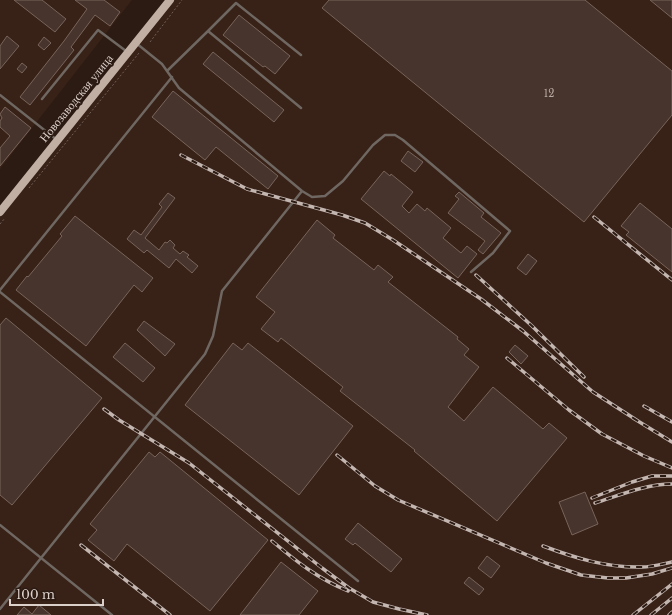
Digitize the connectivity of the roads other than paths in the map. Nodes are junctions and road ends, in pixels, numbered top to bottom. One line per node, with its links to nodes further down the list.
1 (170, 0): 3 (main road, Новозаводская улица)
2 (208, 31): 5 (lane); 6 (lane); 10 (lane)
3 (136, 43): 4 (main road, Новозаводская улица); 6 (lane)
4 (128, 52): 9 (lane); 11 (main road, Новозаводская улица)
5 (301, 55)
6 (167, 71): 7 (lane)
7 (172, 77): 12 (lane); 15 (lane)
8 (0, 95): 11 (lane)
9 (42, 99)
10 (301, 108)
11 (57, 141): 13 (main road, Новозаводская улица)
12 (302, 191): 14 (lane); 16 (lane)
13 (2, 215)
14 (471, 272)
15 (0, 291): 16 (lane)
16 (154, 417): 18 (lane); 19 (lane)
17 (0, 525): 18 (lane)
18 (41, 558): 20 (lane); 21 (lane)
19 (358, 581)
20 (0, 609)
21 (112, 615)

